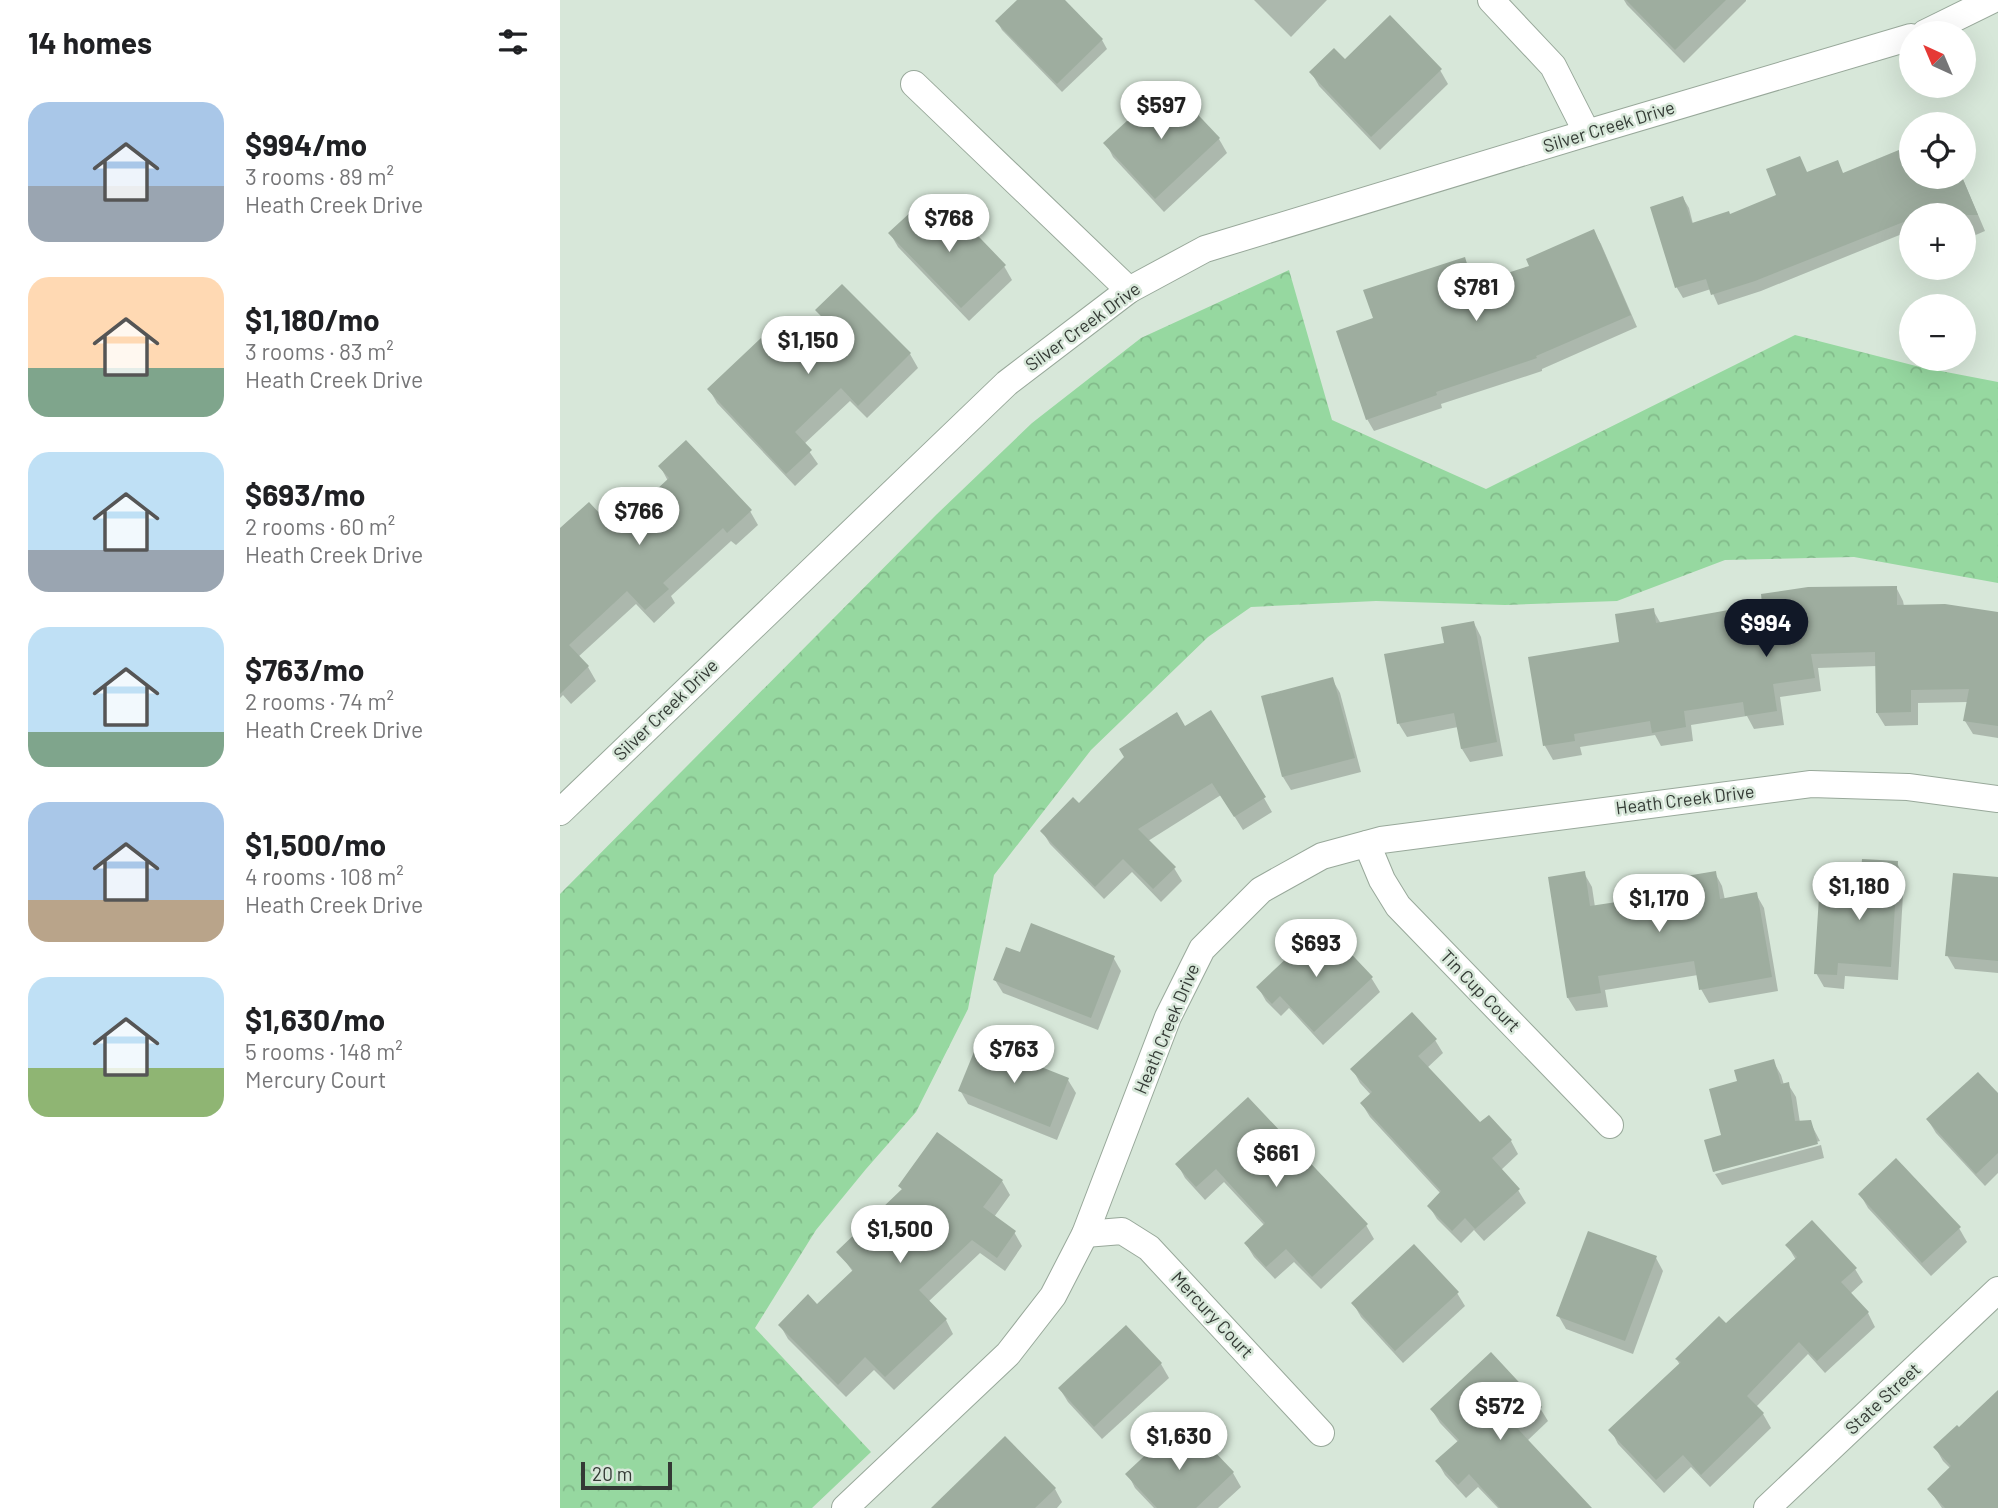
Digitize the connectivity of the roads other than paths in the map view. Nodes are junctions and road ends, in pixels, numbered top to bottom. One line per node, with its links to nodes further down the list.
1 (1491, 0): 6 (street)
2 (1992, 0): 3 (street)
3 (1949, 21)
4 (1899, 41): 6 (street, Silver Creek Drive)
5 (914, 84): 7 (street)
6 (1587, 133): 7 (street, Silver Creek Drive)
7 (1129, 290): 9 (street, Silver Creek Drive)
8 (1998, 799): 10 (street, Heath Creek Drive)
9 (560, 812)
10 (1367, 844): 11 (street, Tin Cup Court); 12 (street, Heath Creek Drive)
11 (1610, 1125)
12 (1085, 1234): 14 (street, Mercury Court); 15 (street, Heath Creek Drive)
13 (1998, 1290): 16 (street, State Street)
14 (1321, 1433)
15 (845, 1508)
16 (1767, 1508)

